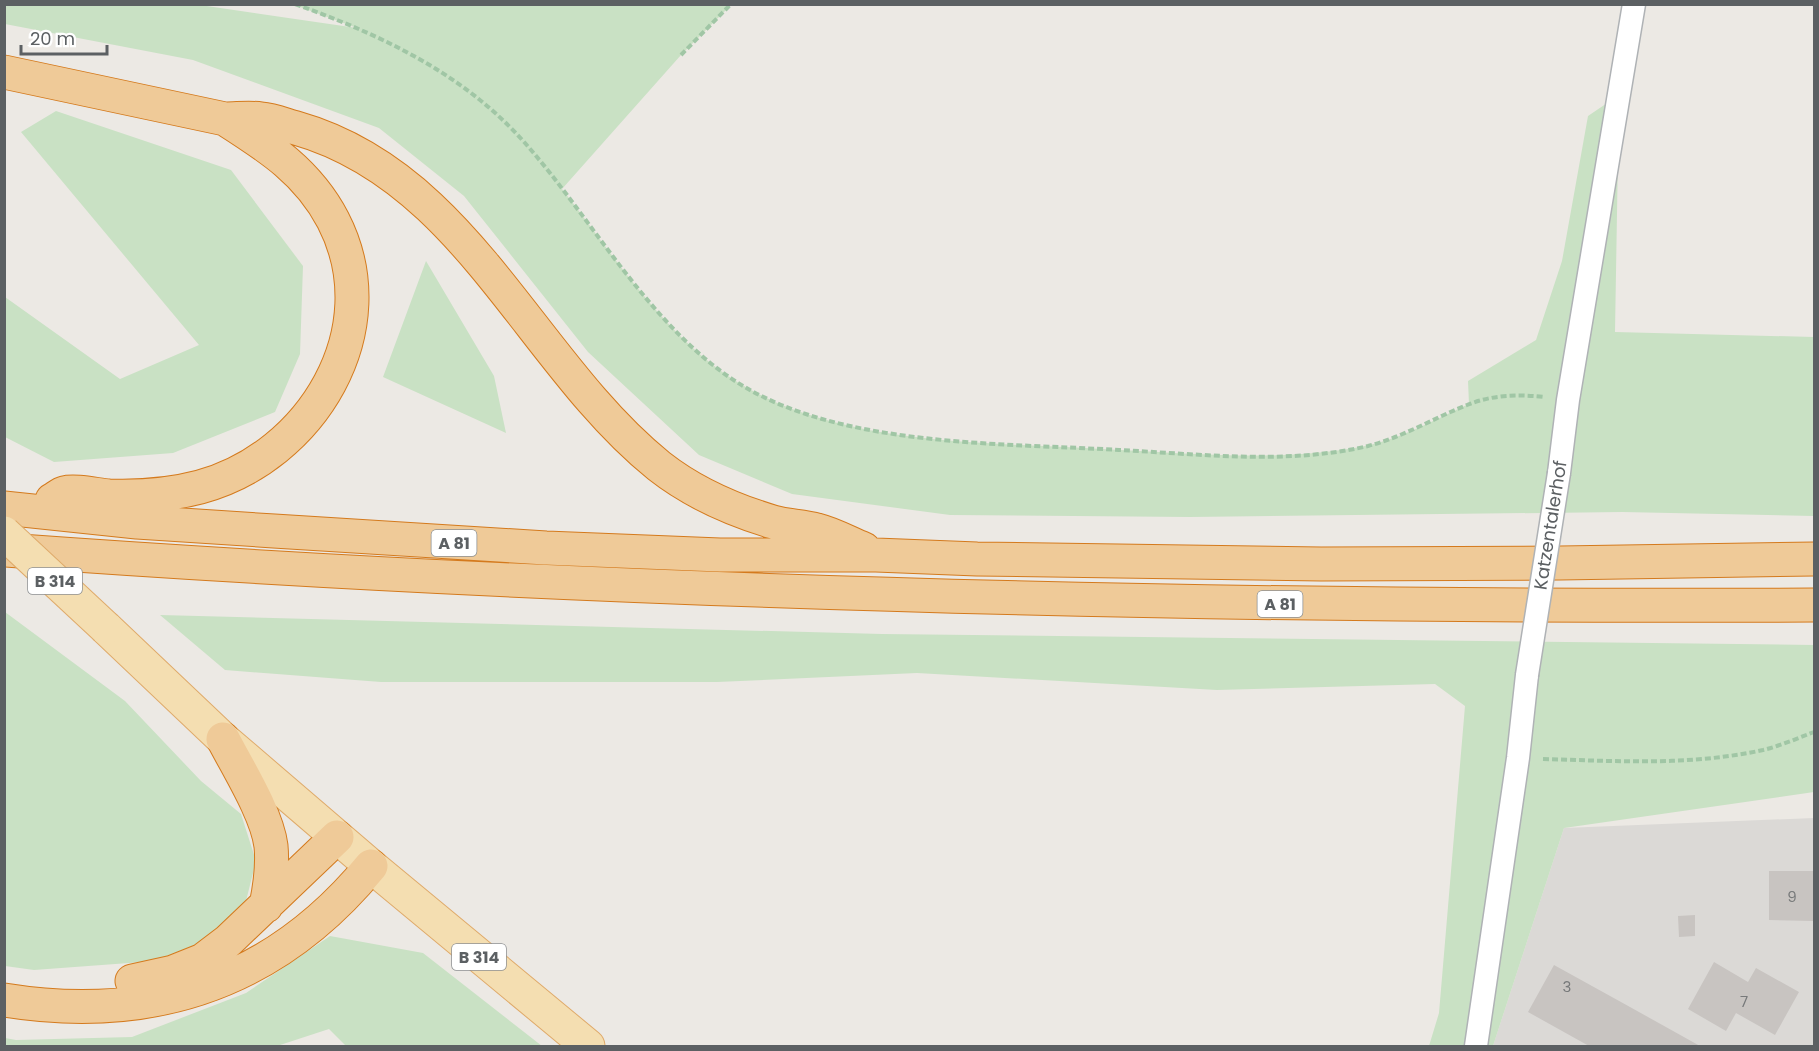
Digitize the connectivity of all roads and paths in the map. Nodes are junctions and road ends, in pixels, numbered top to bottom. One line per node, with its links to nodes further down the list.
1 (295, 4): 7 (path)
2 (731, 4): 4 (path)
3 (1634, 4): 7 (street, Katzentalerhof)
4 (681, 55)
5 (4, 72): 6 (highway)
6 (225, 119): 8 (highway); 11 (highway)
7 (1569, 400): 16 (street, Katzentalerhof, bridge)
8 (19, 510): 11 (highway, A 81)
9 (4, 533): 15 (main road, B 314, bridge)
10 (4, 549): 13 (highway, A 81)
11 (876, 555): 12 (highway, A 81)
12 (1815, 560)
13 (1815, 605)
14 (1815, 732): 16 (path)
15 (223, 739): 17 (main road, B 314); 19 (highway)
16 (1518, 758): 23 (street, Katzentalerhof)
17 (337, 837): 18 (main road, B 314); 19 (highway)
18 (371, 866): 21 (highway); 22 (main road, B 314)
19 (266, 906): 20 (highway)
20 (4, 982)
21 (4, 1000)
22 (588, 1047)
23 (1476, 1047)

